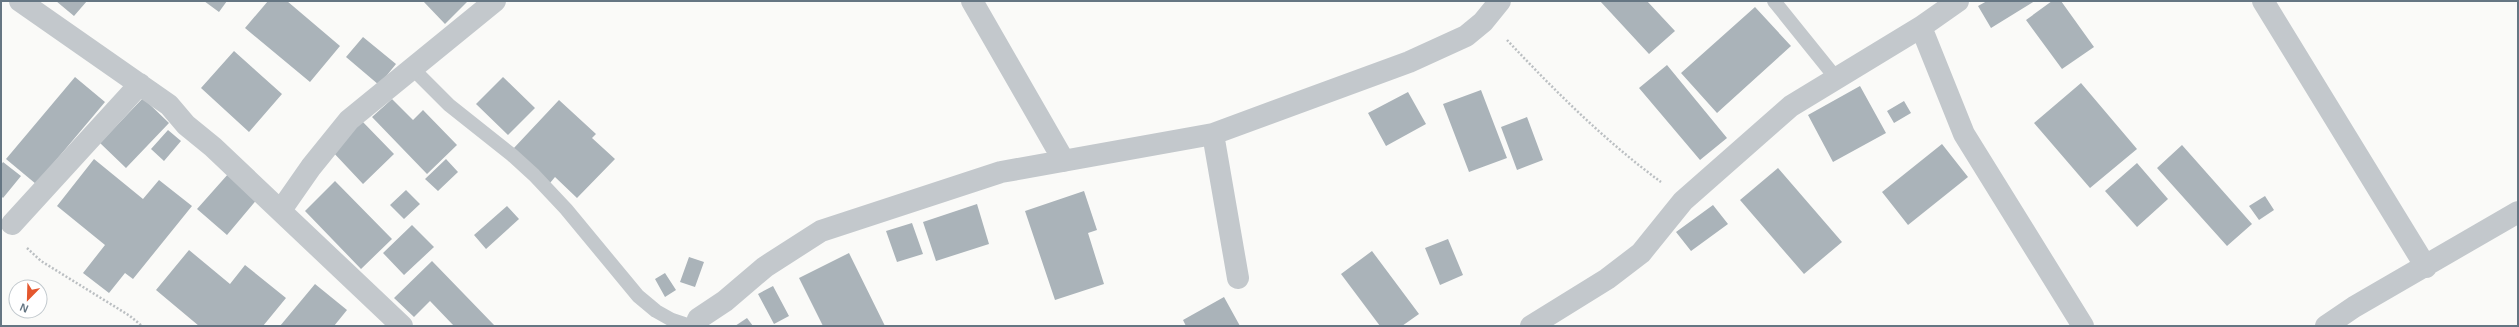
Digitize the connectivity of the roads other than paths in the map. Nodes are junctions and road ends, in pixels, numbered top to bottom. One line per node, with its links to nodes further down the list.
1 (20, 1): 11 (street)
2 (495, 1): 9 (street)
3 (972, 1): 13 (street)
4 (1500, 1): 12 (street)
5 (1774, 1): 10 (lane)
6 (1958, 1): 8 (street)
7 (2263, 1): 17 (street)
8 (1920, 27): 10 (street); 23 (street)
9 (411, 67): 14 (street); 20 (lane)
10 (1836, 78): 22 (street)
11 (140, 84): 14 (street); 16 (street)
12 (1214, 134): 13 (street); 18 (street)
13 (1064, 161): 21 (street)
14 (281, 210): 19 (street)
15 (2518, 212): 17 (street)
16 (12, 224)
17 (2426, 267): 24 (street)
18 (1238, 278)
19 (402, 326)
20 (690, 326)
21 (696, 326)
22 (1531, 326)
23 (2083, 326)
24 (2326, 326)

